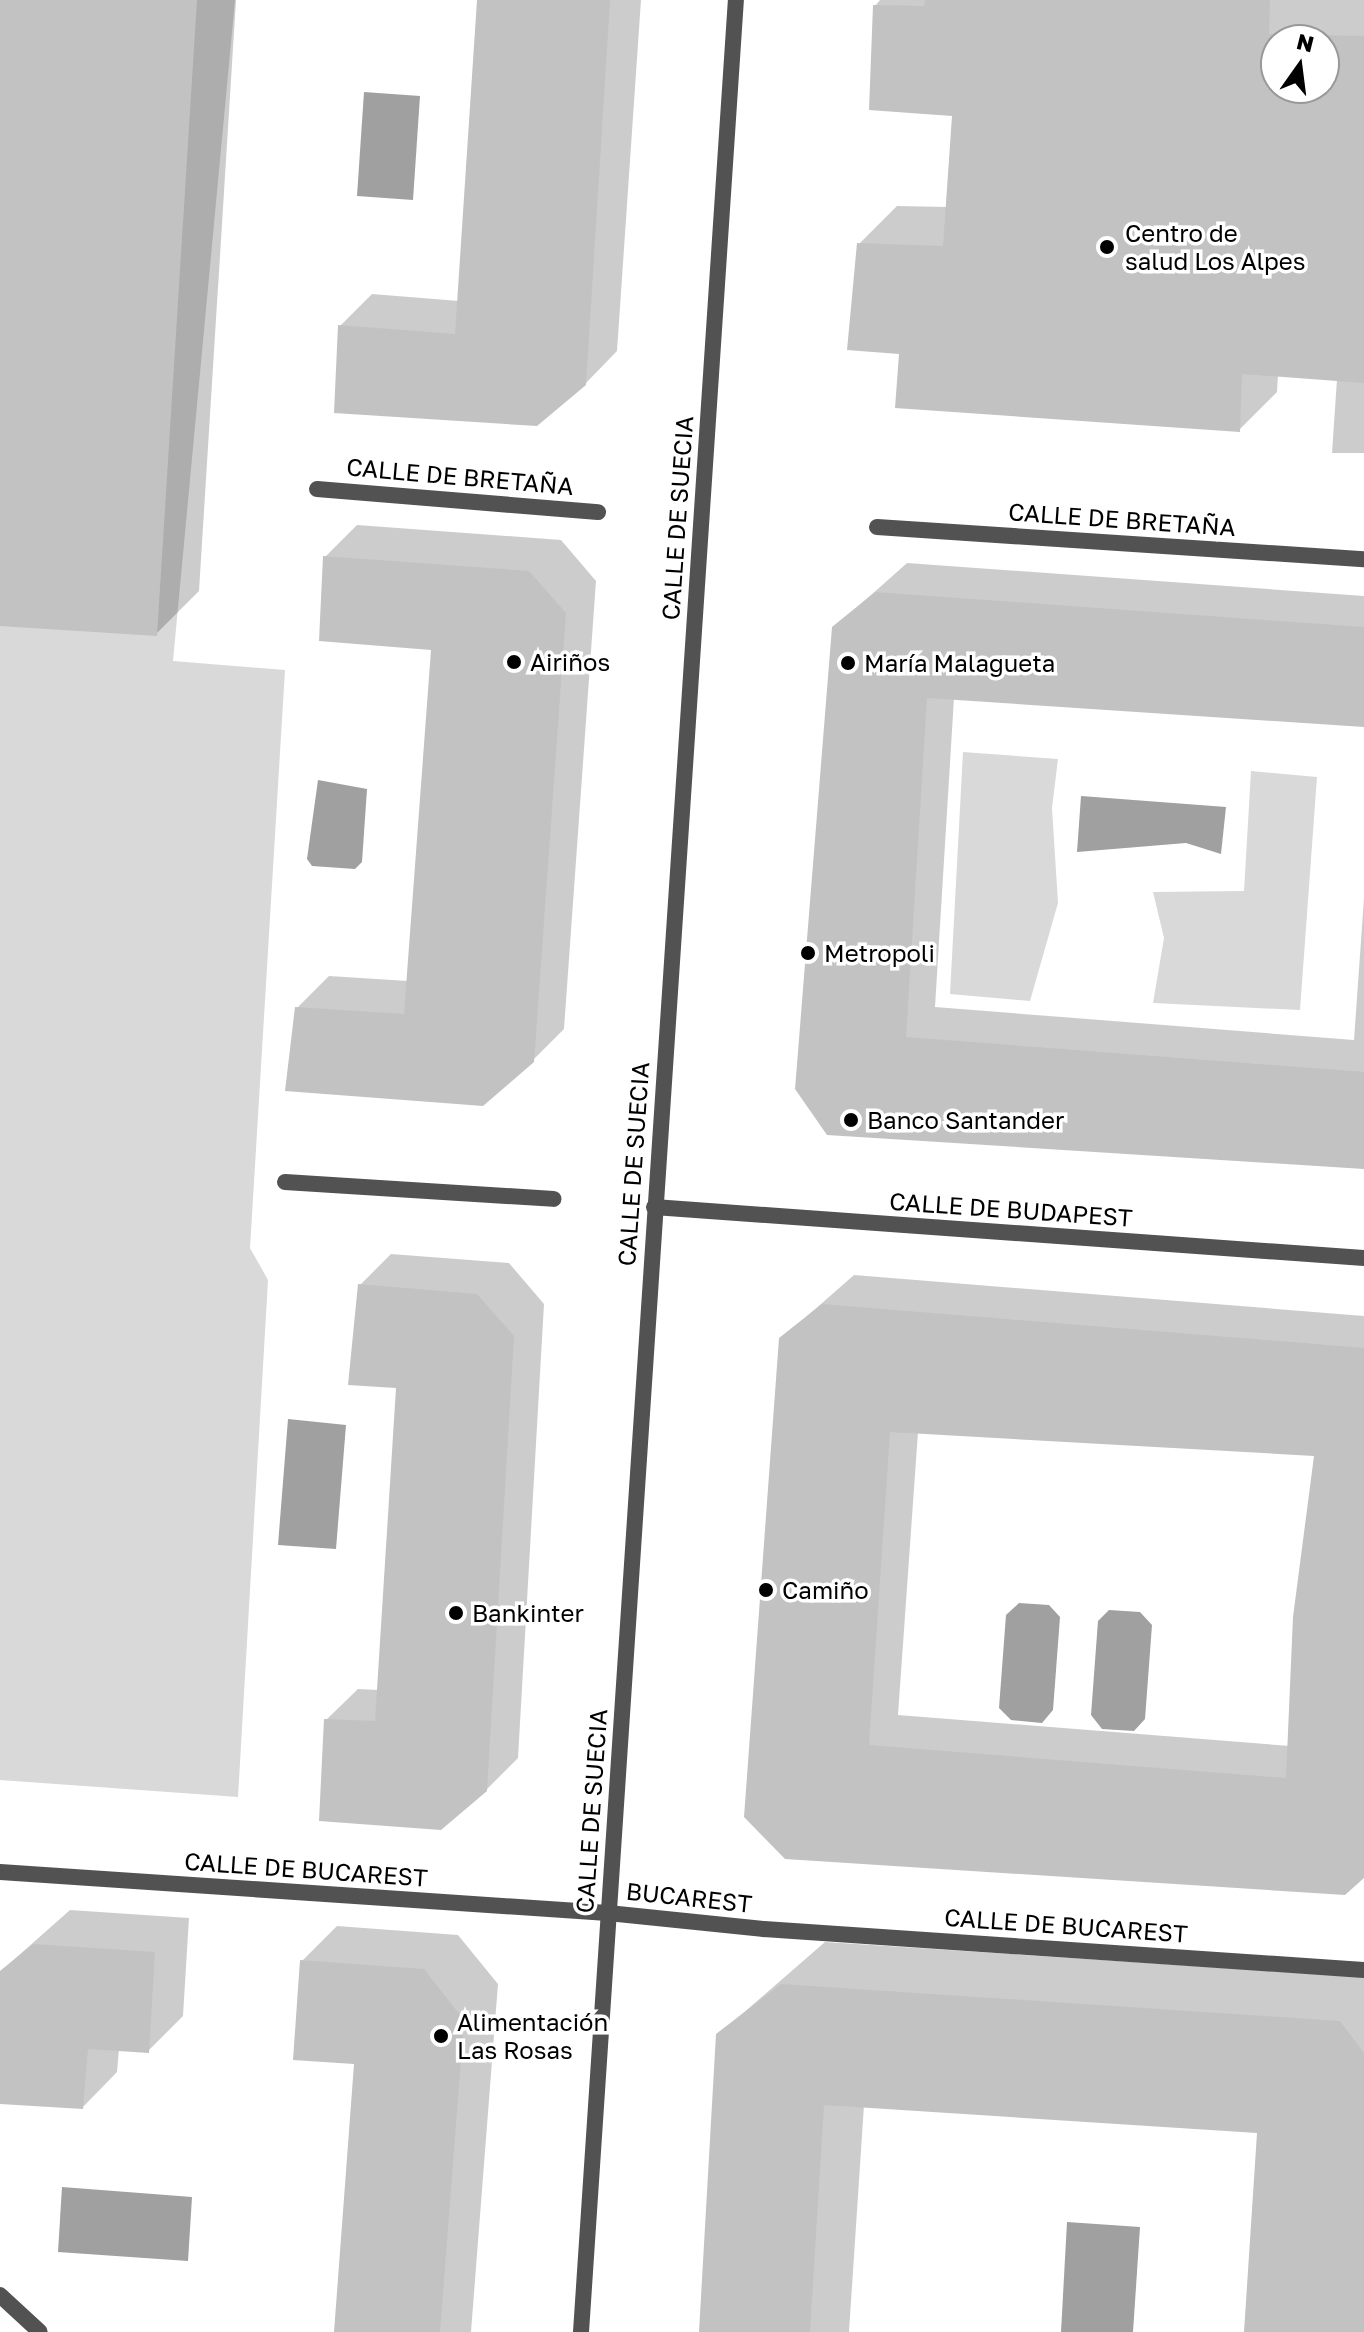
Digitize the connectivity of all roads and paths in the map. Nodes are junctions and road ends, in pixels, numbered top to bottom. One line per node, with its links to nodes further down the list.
1 (736, 0): 8 (street, CALLE DE SUECIA)
2 (317, 489): 3 (street, CALLE DE BRETAÑA)
3 (598, 512)
4 (877, 527): 5 (street, CALLE DE BRETAÑA)
5 (1364, 559)
6 (285, 1182): 7 (street)
7 (553, 1199)
8 (654, 1207): 9 (street, CALLE DE BUDAPEST); 11 (street, CALLE DE SUECIA)
9 (1364, 1258)
10 (0, 1872): 11 (street, CALLE DE BUCAREST)
11 (608, 1913): 12 (street, BUCAREST); 16 (street, CALLE DE SUECIA)
12 (764, 1929): 13 (street, CALLE DE BUCAREST)
13 (1364, 1970)
14 (0, 2295): 15 (street)
15 (40, 2332)
16 (581, 2332)

